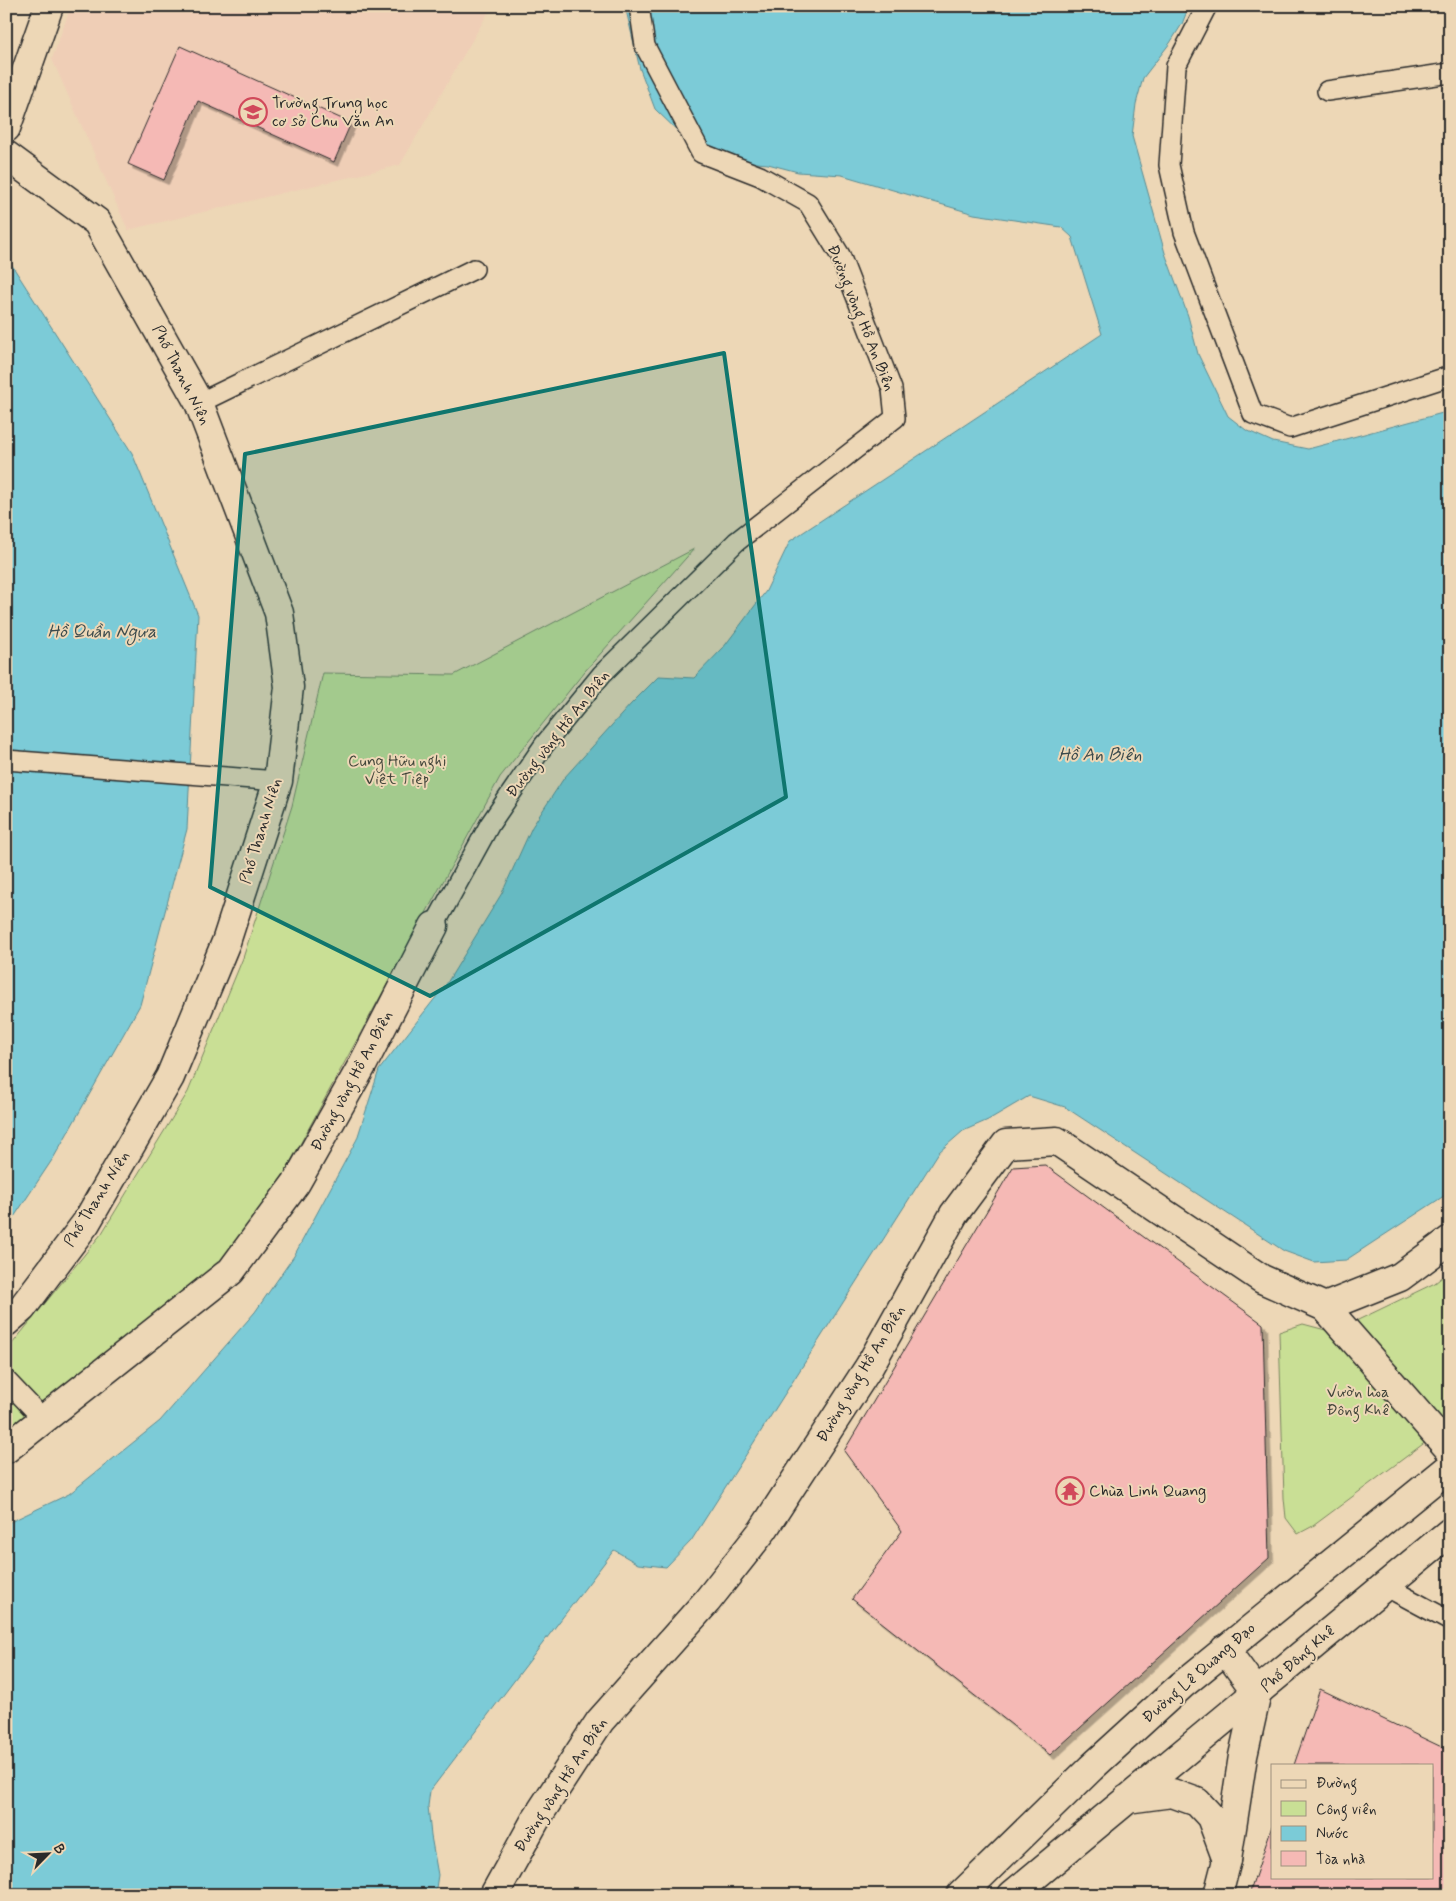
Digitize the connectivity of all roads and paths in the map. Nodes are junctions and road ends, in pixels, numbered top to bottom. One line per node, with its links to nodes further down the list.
1 (49, 6): 6 (street)
2 (639, 6): 13 (lane, Đường vòng Hồ An Biên)
3 (1207, 6): 9 (lane)
4 (1450, 73): 5 (lane)
5 (1327, 90)
6 (6, 128)
7 (6, 155): 10 (street, Phố Thanh Niên)
8 (474, 269): 10 (lane)
9 (1450, 376)
10 (199, 403): 12 (street, Phố Thanh Niên)
11 (6, 760): 12 (lane)
12 (278, 782): 16 (street, Phố Thanh Niên)
13 (434, 926): 18 (street, Đường vòng Hồ An Biên)
14 (1450, 1240): 15 (street)
15 (1325, 1307): 20 (street, Đường vòng Hồ An Biên); 29 (street, Đường vòng Hồ An Biên)
16 (6, 1322)
17 (6, 1380): 18 (lane)
18 (44, 1420): 19 (street, Đường vòng Hồ An Biên)
19 (6, 1449)
20 (1450, 1450)
21 (1450, 1466): 25 (street, Đường Lê Quang Đạo)
22 (1450, 1532): 23 (street, Phố Đông Khê)
23 (1385, 1586): 24 (lane); 26 (street, Phố Đông Khê)
24 (1450, 1621)
25 (1225, 1649): 26 (street); 30 (street, Đường Lê Quang Đạo)
26 (1257, 1693): 27 (street); 28 (street, Phố Đông Khê)
27 (1126, 1799): 28 (street); 31 (street)
28 (1227, 1860): 32 (street, Phố Đông Khê)
29 (494, 1895)
30 (961, 1895)
31 (1012, 1895)
32 (1218, 1895)

